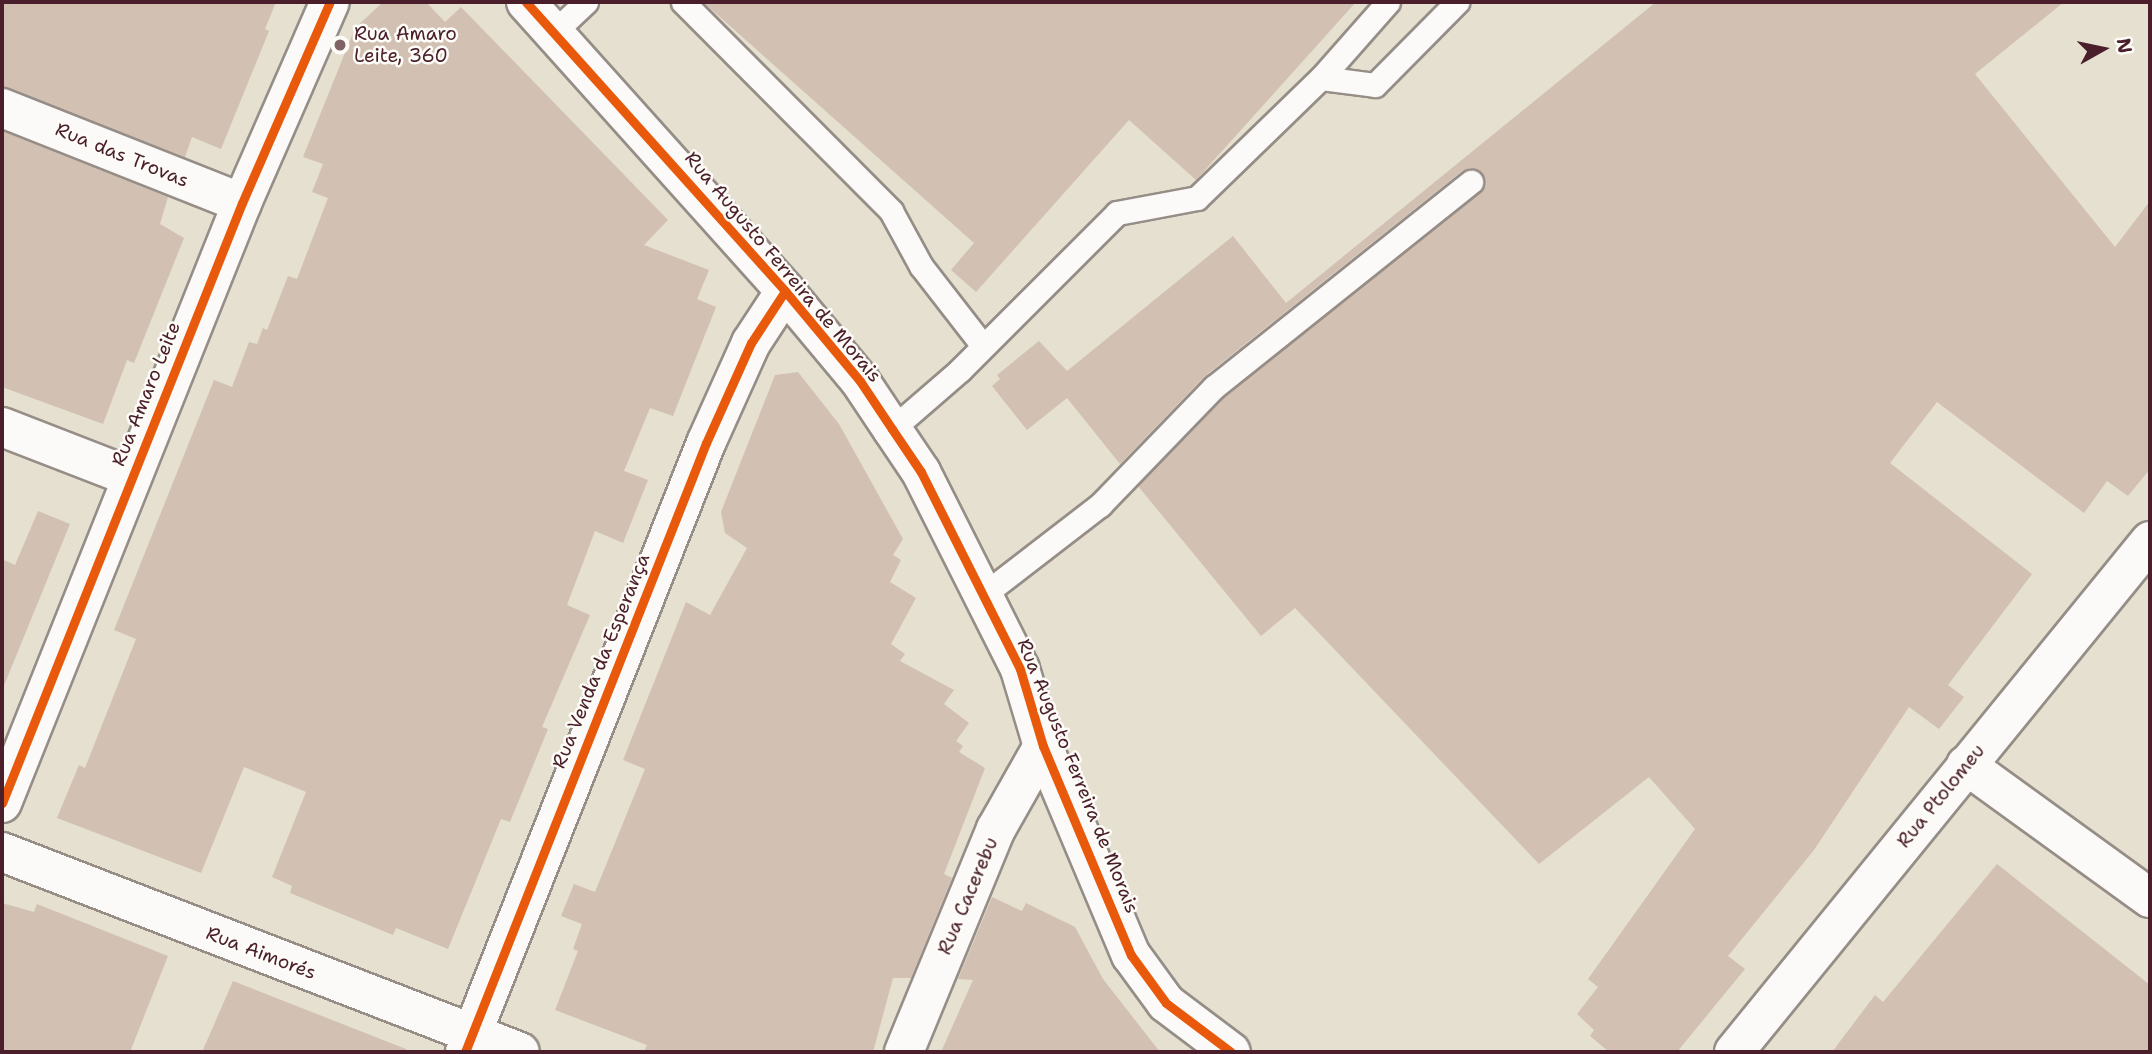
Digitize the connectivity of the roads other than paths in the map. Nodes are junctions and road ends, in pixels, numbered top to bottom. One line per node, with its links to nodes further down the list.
1 (330, 2): 11 (street, Rua Amaro Leite)
2 (526, 2): 7 (street, Rua Augusto Ferreira de Morais)
3 (586, 2): 7 (lane)
4 (682, 2): 13 (lane)
5 (1388, 2): 8 (lane)
6 (1457, 2): 8 (lane)
7 (554, 32): 12 (street, Rua Augusto Ferreira de Morais)
8 (1321, 78): 13 (lane)
9 (2, 108): 11 (street, Rua das Trovas)
10 (1471, 182): 18 (lane)
11 (242, 203): 16 (street, Rua Amaro Leite)
12 (785, 291): 15 (street, Rua Augusto Ferreira de Morais); 24 (street, Rua Venda da Esperança)
13 (983, 346): 15 (lane)
14 (2, 427): 16 (street)
15 (892, 429): 18 (street, Rua Augusto Ferreira de Morais)
16 (131, 477): 21 (street, Rua Amaro Leite)
17 (2150, 541): 20 (street, Rua Ptolomeu)
18 (983, 595): 19 (street, Rua Augusto Ferreira de Morais)
19 (1044, 746): 26 (street, Rua Cacerebu); 27 (street, Rua Augusto Ferreira de Morais)
20 (1966, 765): 23 (street); 28 (street, Rua Ptolomeu)
21 (2, 803)
22 (2, 852): 24 (street, Rua Aimorés)
23 (2150, 898)
24 (468, 1043): 25 (street, Rua Aimorés)
25 (520, 1052)
26 (904, 1052)
27 (1230, 1052)
28 (1734, 1052)

